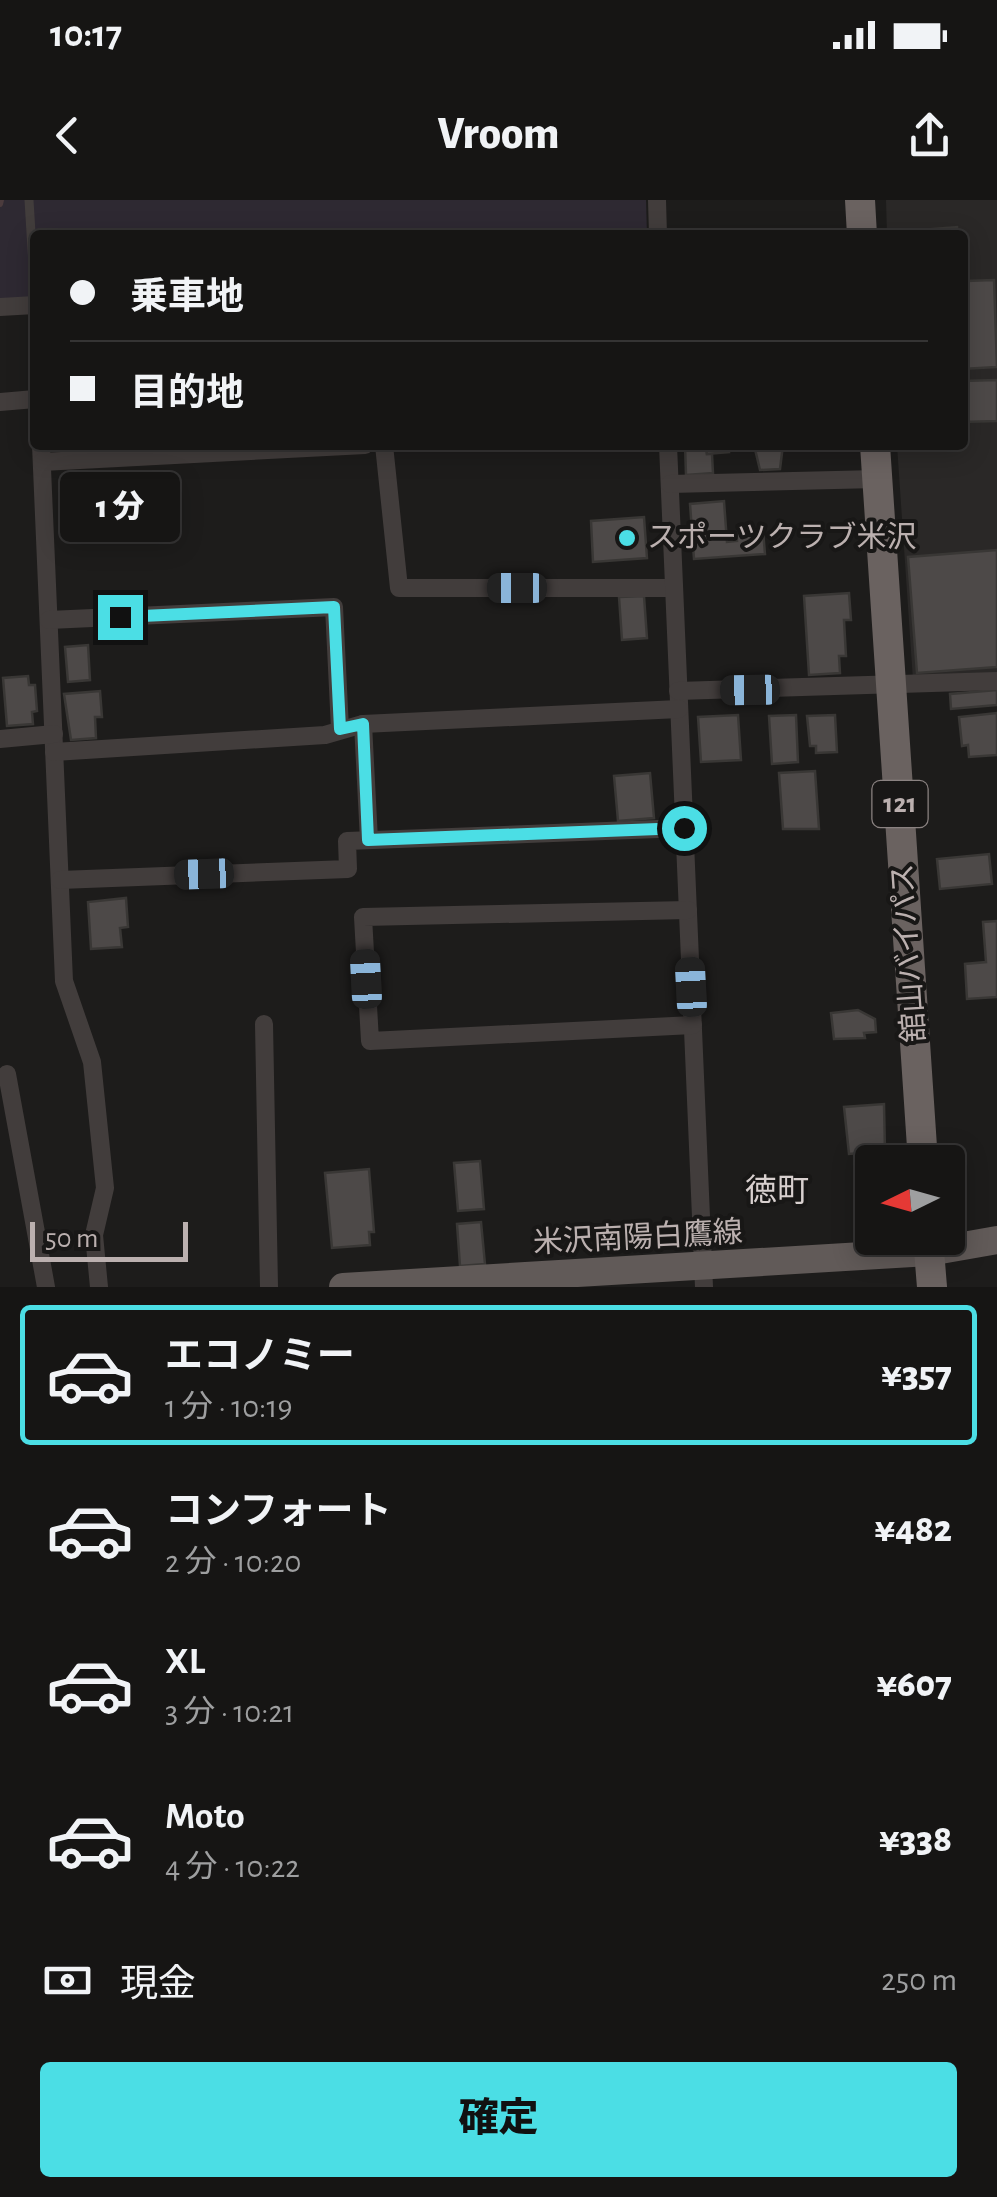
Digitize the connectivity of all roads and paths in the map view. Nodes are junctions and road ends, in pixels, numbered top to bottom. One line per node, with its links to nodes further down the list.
1 (29, 200): 4 (lane)
2 (657, 200): 5 (street)
3 (860, 200): 6 (highway)
4 (31, 230)
5 (658, 230)
6 (862, 230)
7 (30, 303): 8 (street)
8 (0, 307)
9 (30, 400): 10 (street)
10 (0, 402)
11 (186, 450): 15 (street)
12 (385, 450): 18 (street)
13 (668, 450): 17 (street)
14 (875, 450): 16 (highway, 舘山バイパス / 121)
15 (42, 454): 19 (street)
16 (876, 479): 17 (street); 21 (highway, 舘山バイパス / 121)
17 (670, 484): 18 (street)
18 (674, 588): 22 (street)
19 (48, 620): 24 (street); 26 (street)
20 (997, 681): 21 (street)
21 (892, 687): 22 (street); 34 (highway, 舘山バイパス / 121)
22 (679, 700): 23 (street); 27 (street)
23 (363, 724): 24 (street); 28 (street)
24 (340, 729): 26 (street)
25 (0, 739): 26 (street)
26 (54, 743): 29 (street)
27 (684, 828): 28 (street); 30 (street)
28 (368, 840): 29 (street)
29 (60, 880): 41 (street)
30 (688, 910): 32 (street); 32 (street)
31 (264, 1024): 42 (street)
32 (693, 1025): 39 (street)
33 (7, 1074): 40 (street)
34 (922, 1145)
35 (997, 1240): 36 (main road, 米沢南陽白鷹線)
36 (965, 1242)
37 (858, 1255): 39 (main road, 米沢南陽白鷹線)
38 (929, 1255): 44 (highway)
39 (704, 1277): 43 (main road, 米沢南陽白鷹線)
40 (46, 1287)
41 (99, 1287)
42 (269, 1287)
43 (342, 1287)
44 (932, 1287)

